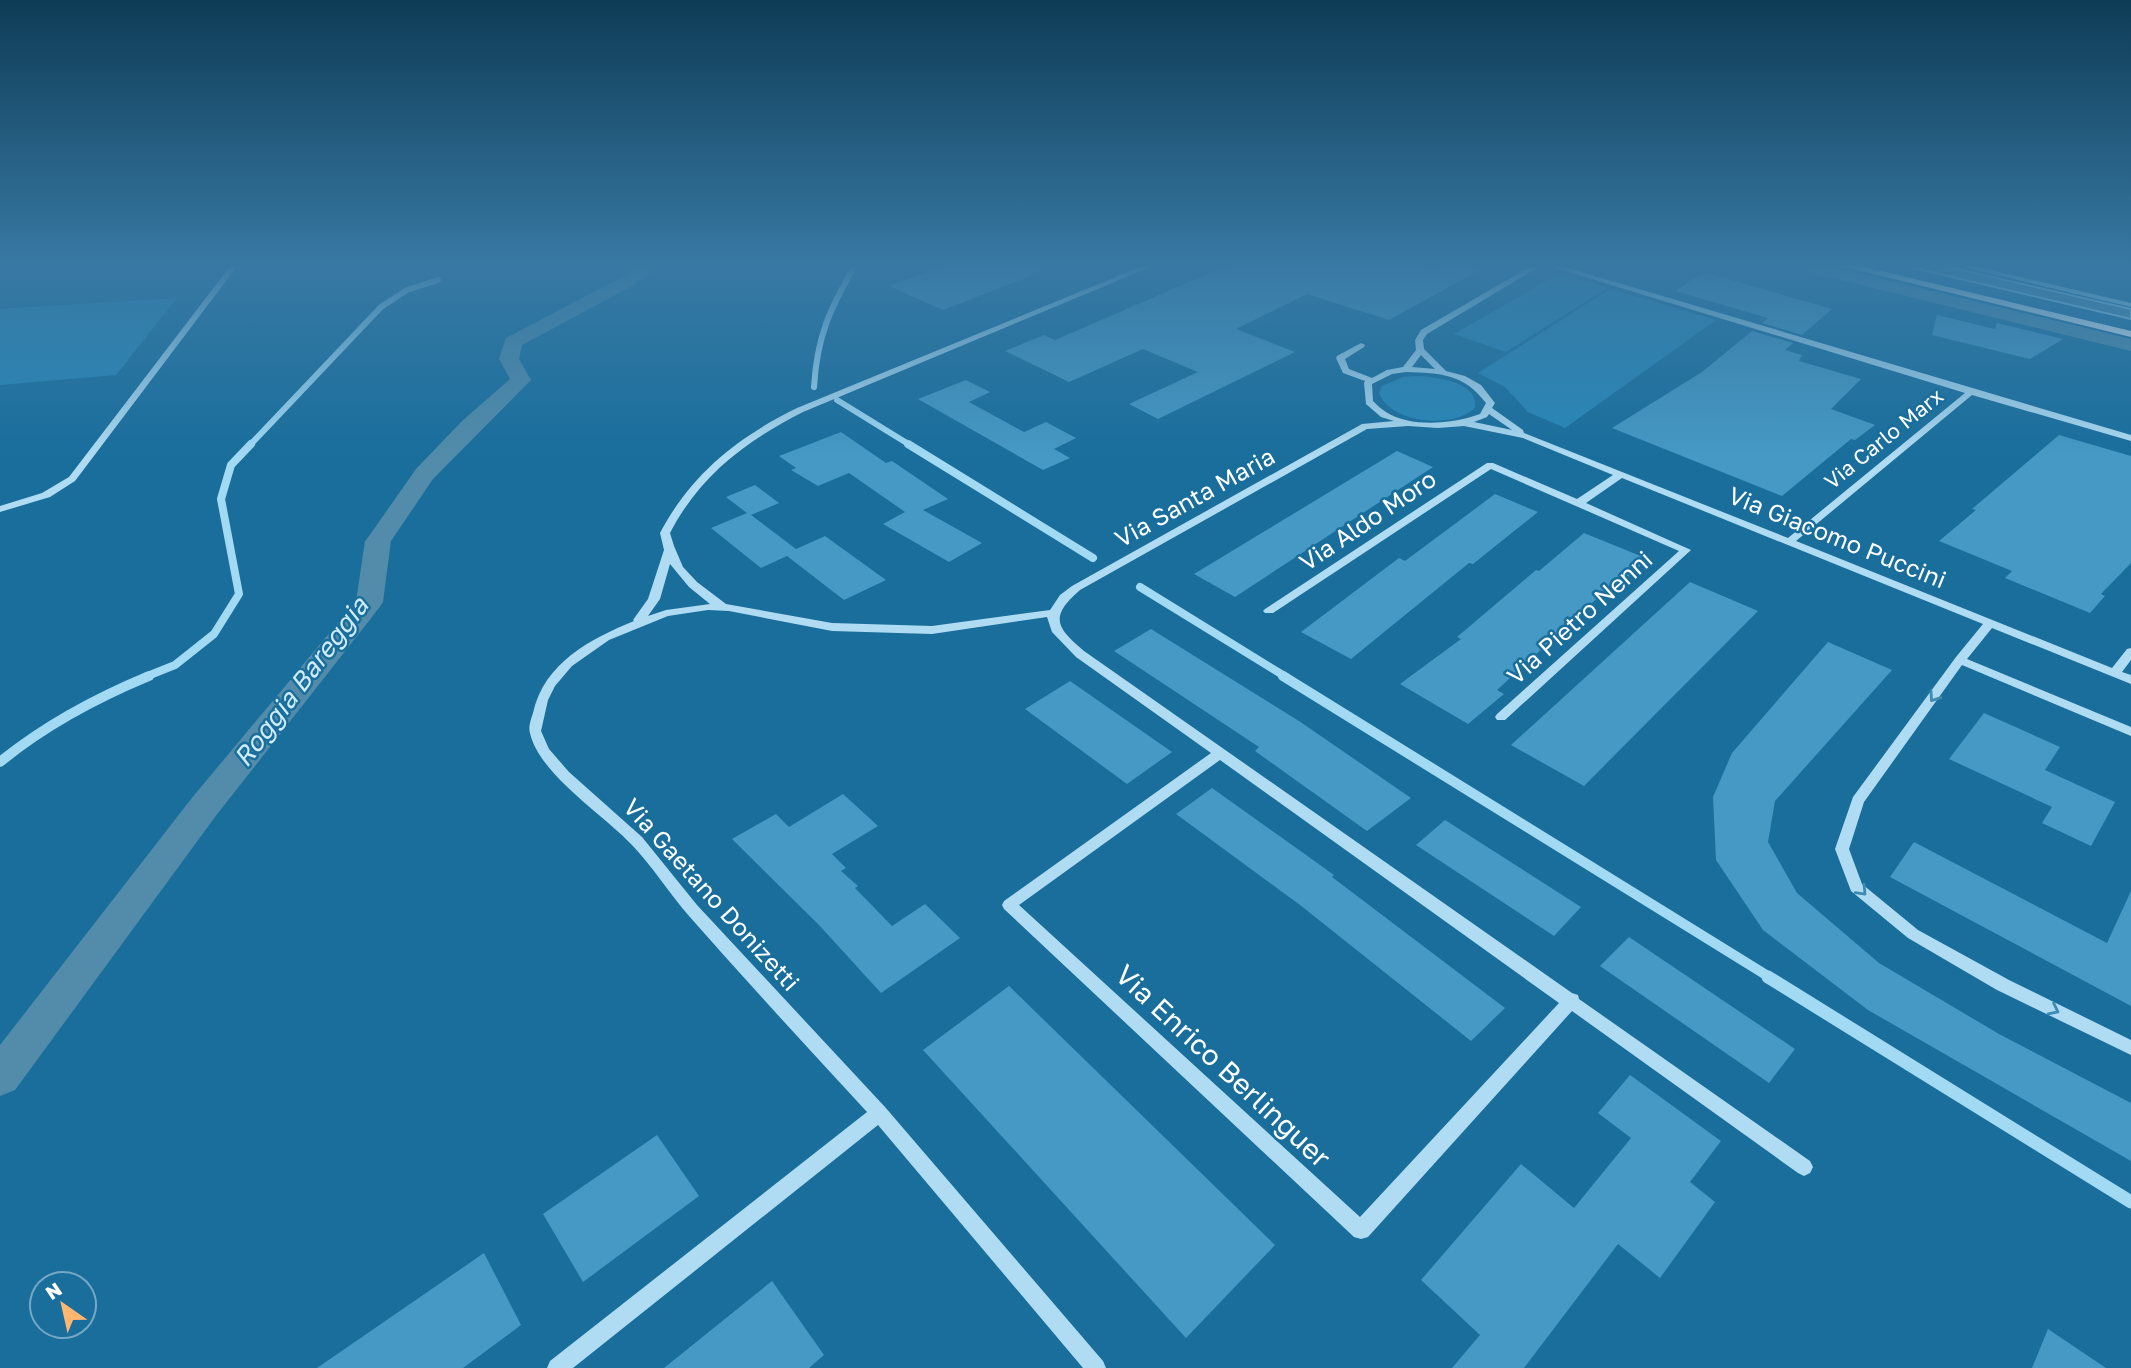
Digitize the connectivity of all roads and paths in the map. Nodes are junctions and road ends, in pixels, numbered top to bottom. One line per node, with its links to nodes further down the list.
1 (186, 329): 23 (street)
2 (997, 329): 26 (street)
3 (1429, 329): 8 (street)
4 (1765, 329): 12 (street)
5 (2109, 329): 6 (main road)
6 (2131, 334)
7 (1361, 345): 11 (street)
8 (1420, 350): 9 (street); 10 (street)
9 (1406, 369): 10 (street); 11 (street)
10 (1443, 372): 14 (street)
11 (1371, 380): 13 (street)
12 (1970, 393): 19 (street, Via Carlo Marx); 24 (street, Via Carlo Marx)
13 (1376, 409): 15 (street); 17 (street, Via Santa Maria)
14 (1489, 410): 16 (street); 18 (street, Via Giacomo Puccini)
15 (1408, 423): 16 (street, Via Giacomo Puccini); 17 (street, Via Santa Maria)
16 (1468, 424): 18 (street, Via Giacomo Puccini)
17 (1364, 426): 29 (street, Via Santa Maria)
18 (1527, 436): 21 (street, Via Giacomo Puccini)
19 (2131, 438)
20 (1490, 465): 22 (street); 28 (street, Via Aldo Moro)
21 (1621, 474): 22 (street); 24 (street, Via Giacomo Puccini)
22 (1580, 502): 25 (street)
23 (0, 509)
24 (1790, 541): 31 (street, Via Giacomo Puccini)
25 (1686, 550): 36 (street, Via Pietro Nenni)
26 (669, 551): 27 (street); 30 (street)
27 (722, 608): 29 (street, Via Gaetano Donizetti); 30 (street, Via Gaetano Donizetti)
28 (1269, 611)
29 (1052, 613): 38 (street)
30 (637, 623): 41 (street, Via Gaetano Donizetti)
31 (1990, 623): 33 (street); 34 (street, Via Giacomo Puccini)
32 (2131, 652): 34 (street)
33 (1960, 660): 37 (street); 40 (street, one-way to 40)
34 (2115, 673): 35 (street, Via Giacomo Puccini)
35 (2131, 680)
36 (1501, 717)
37 (2131, 732)
38 (1219, 754): 39 (street); 39 (street, Via Enrico Berlinguer)
39 (1572, 1000): 42 (street)
40 (2131, 1048)
41 (878, 1112): 43 (street); 44 (street, Via Gaetano Donizetti)
42 (1804, 1167)
43 (557, 1368)
44 (1096, 1368)

